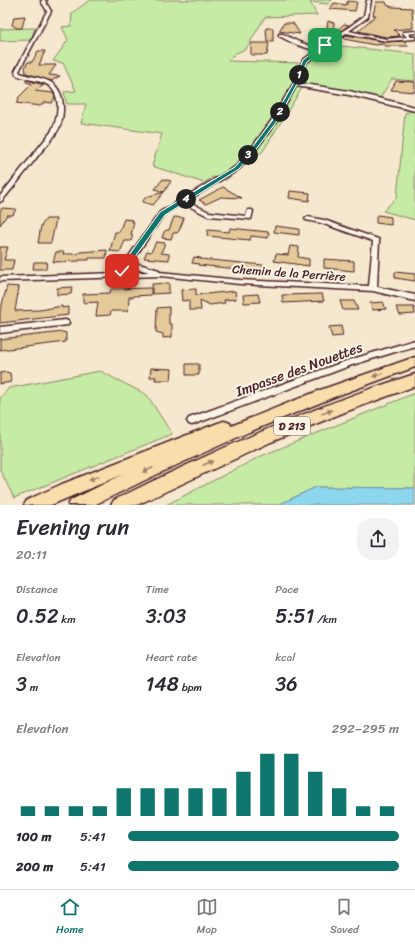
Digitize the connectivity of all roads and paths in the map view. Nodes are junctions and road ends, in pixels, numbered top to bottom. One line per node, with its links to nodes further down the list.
1 (42, 0): 10 (street)
2 (369, 0): 3 (street)
3 (346, 32): 6 (street); 7 (street)
4 (415, 32): 6 (street)
5 (281, 36): 7 (street)
6 (413, 38)
7 (319, 50): 8 (street)
8 (295, 84): 9 (street); 11 (street)
9 (415, 109)
10 (0, 200)
11 (183, 201): 12 (street); 14 (street)
12 (250, 211)
13 (308, 219): 18 (street)
14 (128, 263): 15 (street); 16 (street, Chemin de la Perrière)
15 (120, 274): 16 (street, Chemin de la Perrière); 17 (street, Chemin de la Perrière)
16 (161, 274): 18 (street, Chemin de la Perrière)
17 (0, 279)
18 (373, 289): 19 (street, Chemin de la Perrière)
19 (415, 298)
20 (65, 323): 21 (street)
21 (0, 330)
22 (415, 343): 25 (street, Impasse des Nouettes)
23 (415, 362): 26 (highway, D 213, one-way to 26)
24 (415, 380): 27 (highway, D 213, one-way to 24)
25 (192, 421)
26 (247, 425): 28 (highway, one-way to 28); 29 (highway, D 213, one-way to 29)
27 (172, 479): 30 (highway, D 213); 31 (highway, D 213)
28 (33, 505)
29 (77, 505)
30 (120, 505)
31 (135, 505)

